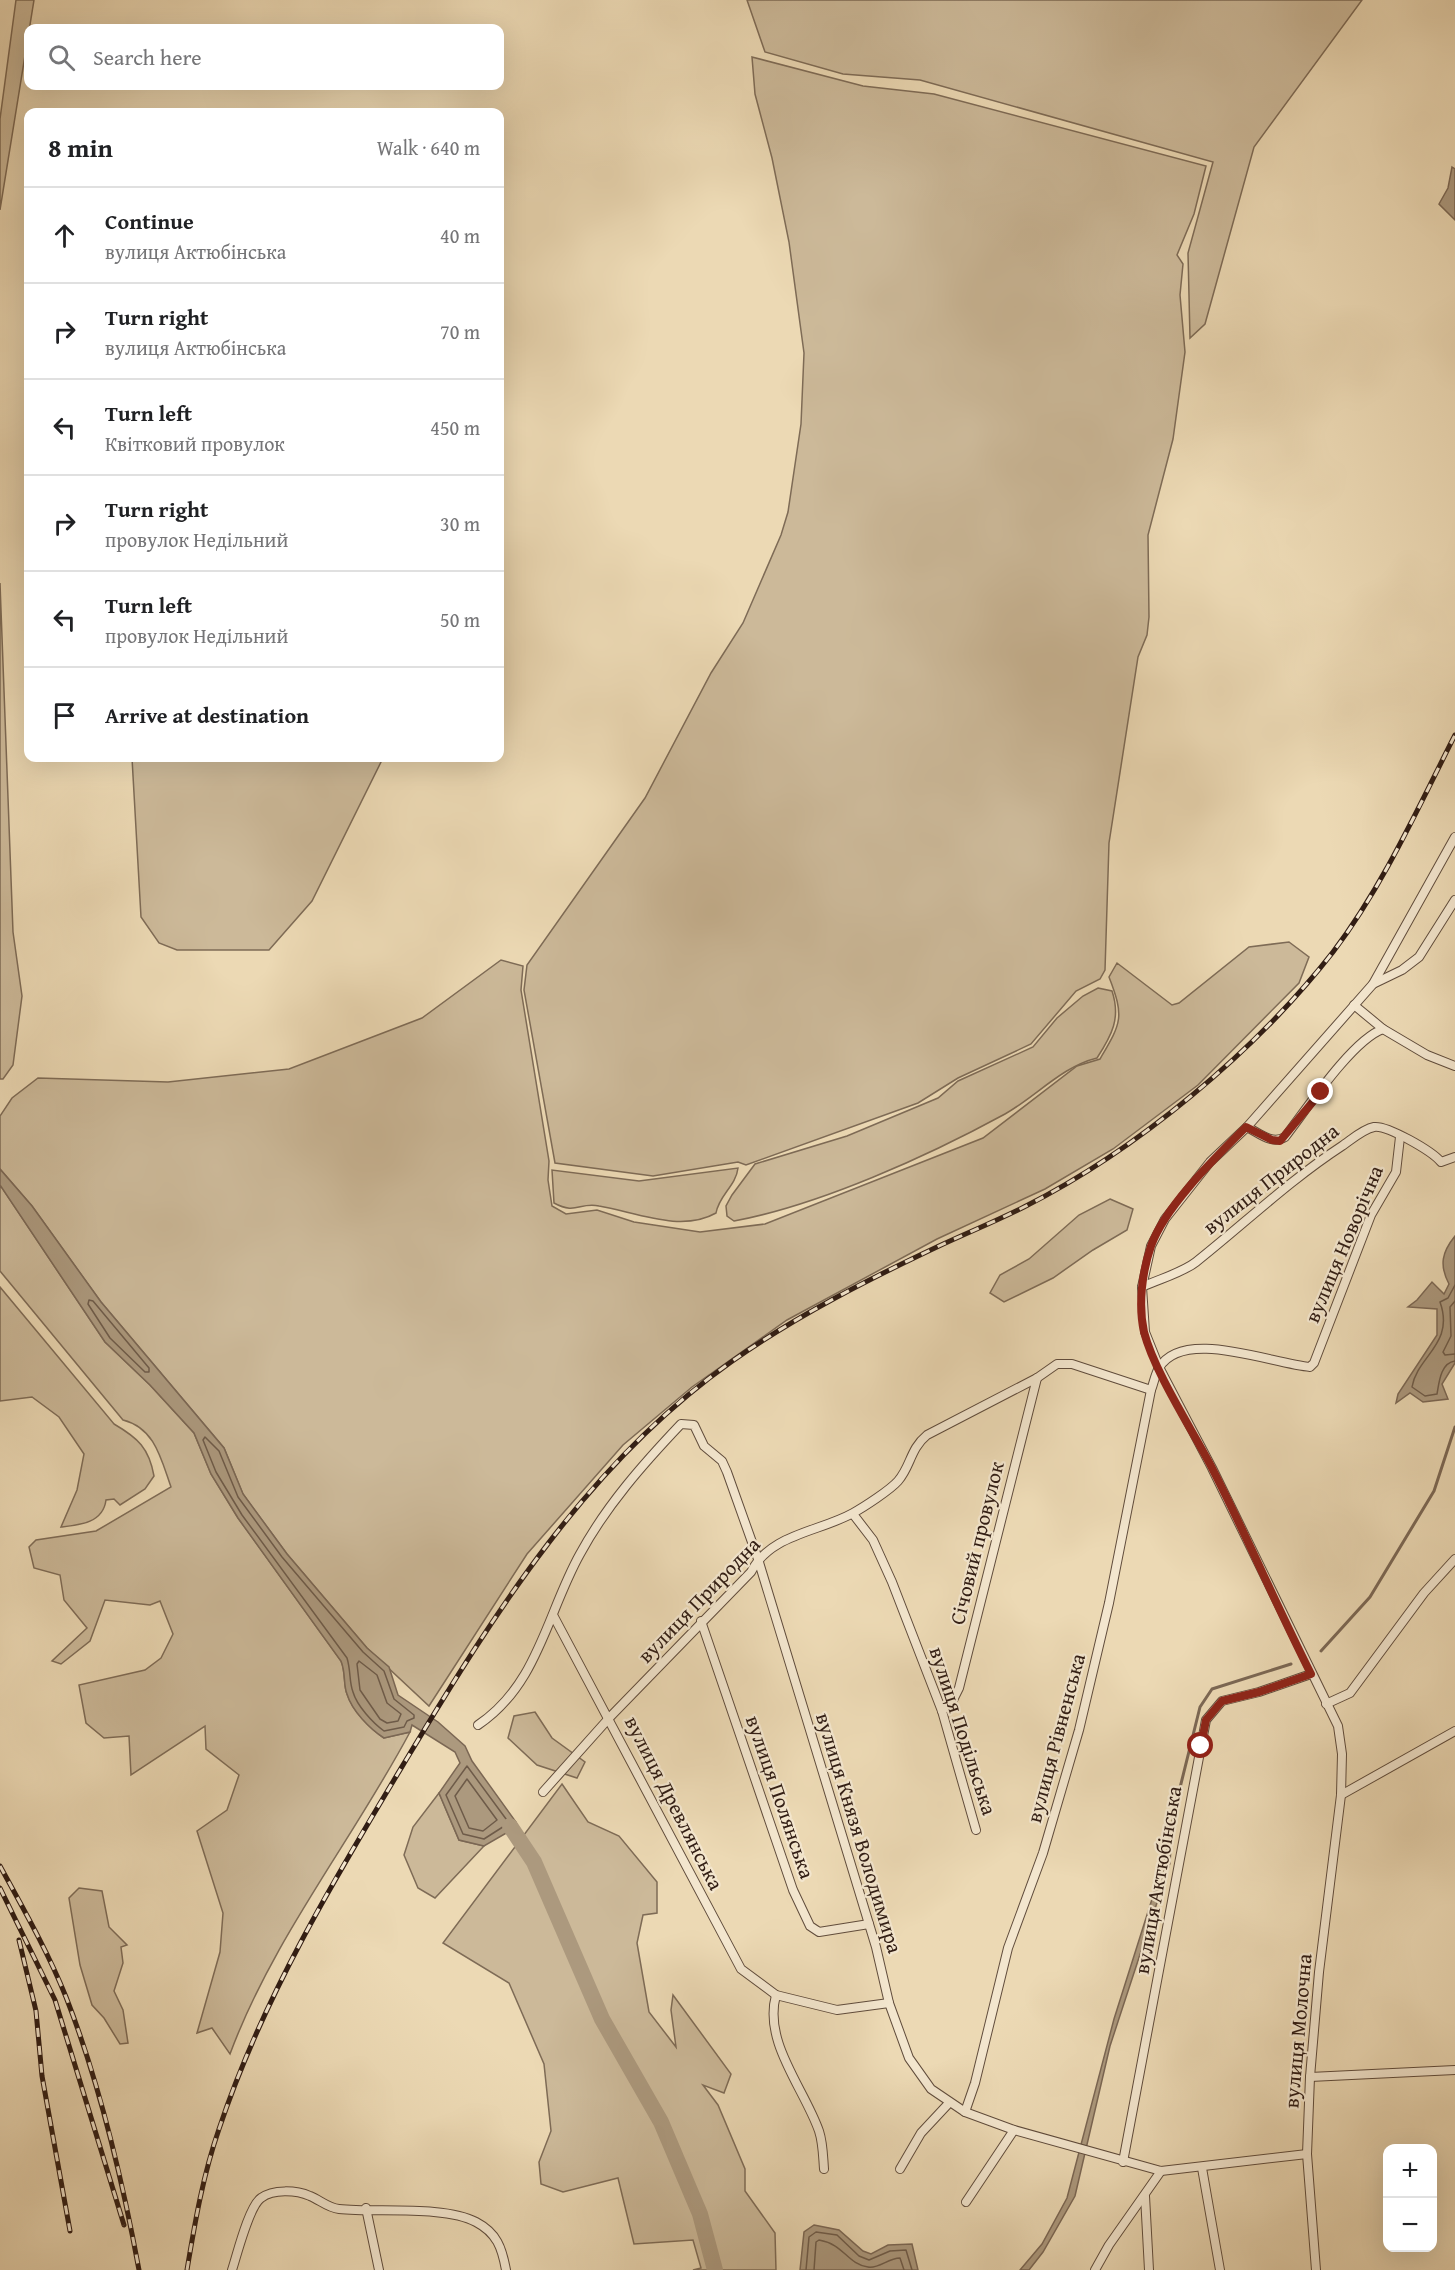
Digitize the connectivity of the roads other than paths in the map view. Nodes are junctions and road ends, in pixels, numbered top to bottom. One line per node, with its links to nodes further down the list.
1 (1455, 837): 3 (street)
2 (1455, 900): 3 (street)
3 (1373, 984): 4 (street, вулиця Молочна)
4 (1354, 1005): 5 (street); 7 (street, вулиця Молочна)
5 (1383, 1029): 6 (street); 7 (street)
6 (1455, 1066)
7 (1246, 1127): 10 (street, вулиця Молочна)
8 (1400, 1137): 9 (street, вулиця Природна); 10 (street, вулиця Природна); 11 (street, вулиця Новорічна)
9 (1455, 1157)
10 (1142, 1287): 11 (street, вулиця Молочна)
11 (1159, 1367): 13 (street, вулиця Рівненська); 19 (street, вулиця Молочна)
12 (1037, 1378): 13 (street, вулиця Природна); 14 (street, вулиця Природна); 21 (street, Січовий провулок)
13 (1151, 1390): 34 (street, вулиця Рівненська)
14 (853, 1514): 15 (street, вулиця Природна); 21 (street, вулиця Подільська)
15 (758, 1559): 17 (street, вулиця Князя Володимира); 18 (street, вулиця Природна); 28 (street, вулиця Князя Володимира)
16 (1455, 1559): 20 (street)
17 (553, 1615): 22 (street, вулиця Древлянська); 23 (street)
18 (702, 1621): 22 (street, вулиця Природна); 28 (street, вулиця Полянська)
19 (1311, 1674): 20 (street, вулиця Молочна); 37 (street, вулиця Актюбінська)
20 (1326, 1704): 26 (street, вулиця Молочна)
21 (942, 1711): 27 (street, вулиця Подільська)
22 (610, 1717): 25 (street, вулиця Природна); 29 (street, вулиця Древлянська)
23 (477, 1725)
24 (1455, 1731): 26 (street)
25 (543, 1792)
26 (1341, 1795): 32 (street, вулиця Молочна)
27 (976, 1830)
28 (869, 1924): 30 (street, вулиця Князя Володимира)
29 (776, 1995): 30 (street, вулиця Древлянська); 39 (street)
30 (889, 2003): 33 (street, вулиця Князя Володимира)
31 (1455, 2070): 32 (street)
32 (1310, 2077): 36 (street, вулиця Молочна)
33 (949, 2103): 34 (street, вулиця Князя Володимира); 40 (street)
34 (965, 2112): 35 (street, вулиця Князя Володимира)
35 (1014, 2130): 37 (street, вулиця Князя Володимира); 43 (street)
36 (1307, 2154): 38 (street); 51 (street, вулиця Молочна)
37 (1123, 2162): 41 (street)
38 (1202, 2168): 41 (street); 50 (street)
39 (824, 2169)
40 (900, 2169)
41 (1161, 2171): 42 (street)
42 (1145, 2196): 48 (street); 49 (street)
43 (966, 2202)
44 (366, 2208): 45 (street); 46 (street); 47 (street)
45 (232, 2270)
46 (379, 2270)
47 (506, 2270)
48 (1095, 2270)
49 (1149, 2270)
50 (1220, 2270)
51 (1316, 2270)

